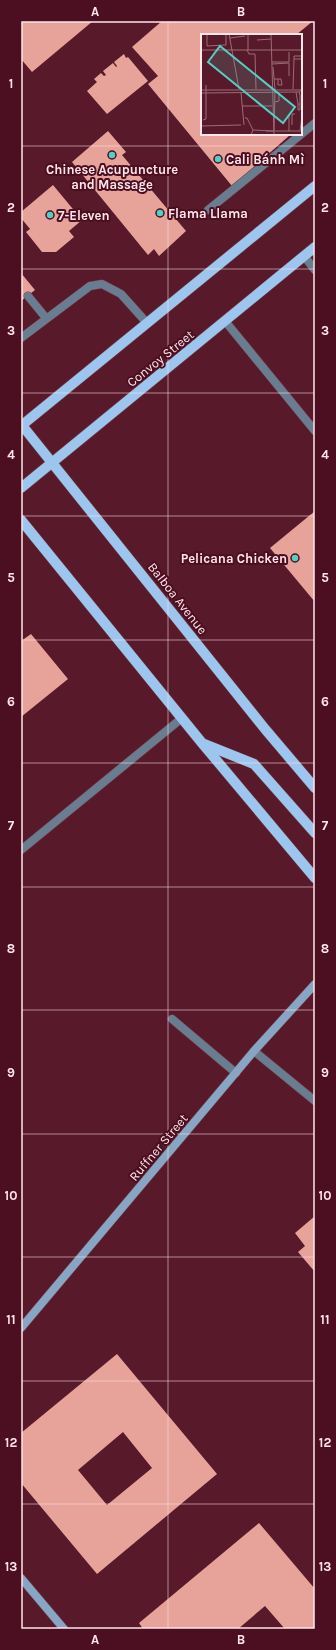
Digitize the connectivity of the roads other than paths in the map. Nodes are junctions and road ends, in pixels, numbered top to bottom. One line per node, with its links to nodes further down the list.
1 (315, 123): 2 (lane)
2 (302, 134)
3 (300, 135): 5 (lane)
4 (315, 186): 12 (main road)
5 (208, 210)
6 (315, 247): 7 (main road, Convoy Street)
7 (304, 256): 8 (lane); 11 (main road, Convoy Street)
8 (315, 270)
9 (28, 296): 10 (lane)
10 (46, 318): 12 (lane); 13 (lane)
11 (225, 321): 15 (lane); 16 (main road, Convoy Street)
12 (147, 323): 14 (main road)
13 (21, 337)
14 (21, 425): 16 (main road, Balboa Avenue)
15 (315, 430)
16 (53, 463): 17 (main road, Convoy Street); 21 (main road, Balboa Avenue)
17 (21, 488)
18 (21, 520): 19 (main road)
19 (182, 718): 20 (main road); 23 (lane)
20 (202, 743): 22 (main road); 24 (main road)
21 (315, 788)
22 (315, 833)
23 (21, 850)
24 (315, 878)
25 (315, 984): 27 (street, Ruffner Street)
26 (172, 1019): 28 (lane)
27 (254, 1051): 28 (street, Ruffner Street); 29 (lane)
28 (236, 1074): 30 (street, Ruffner Street)
29 (315, 1101)
30 (21, 1328)
31 (21, 1578): 32 (street)
32 (64, 1629)

